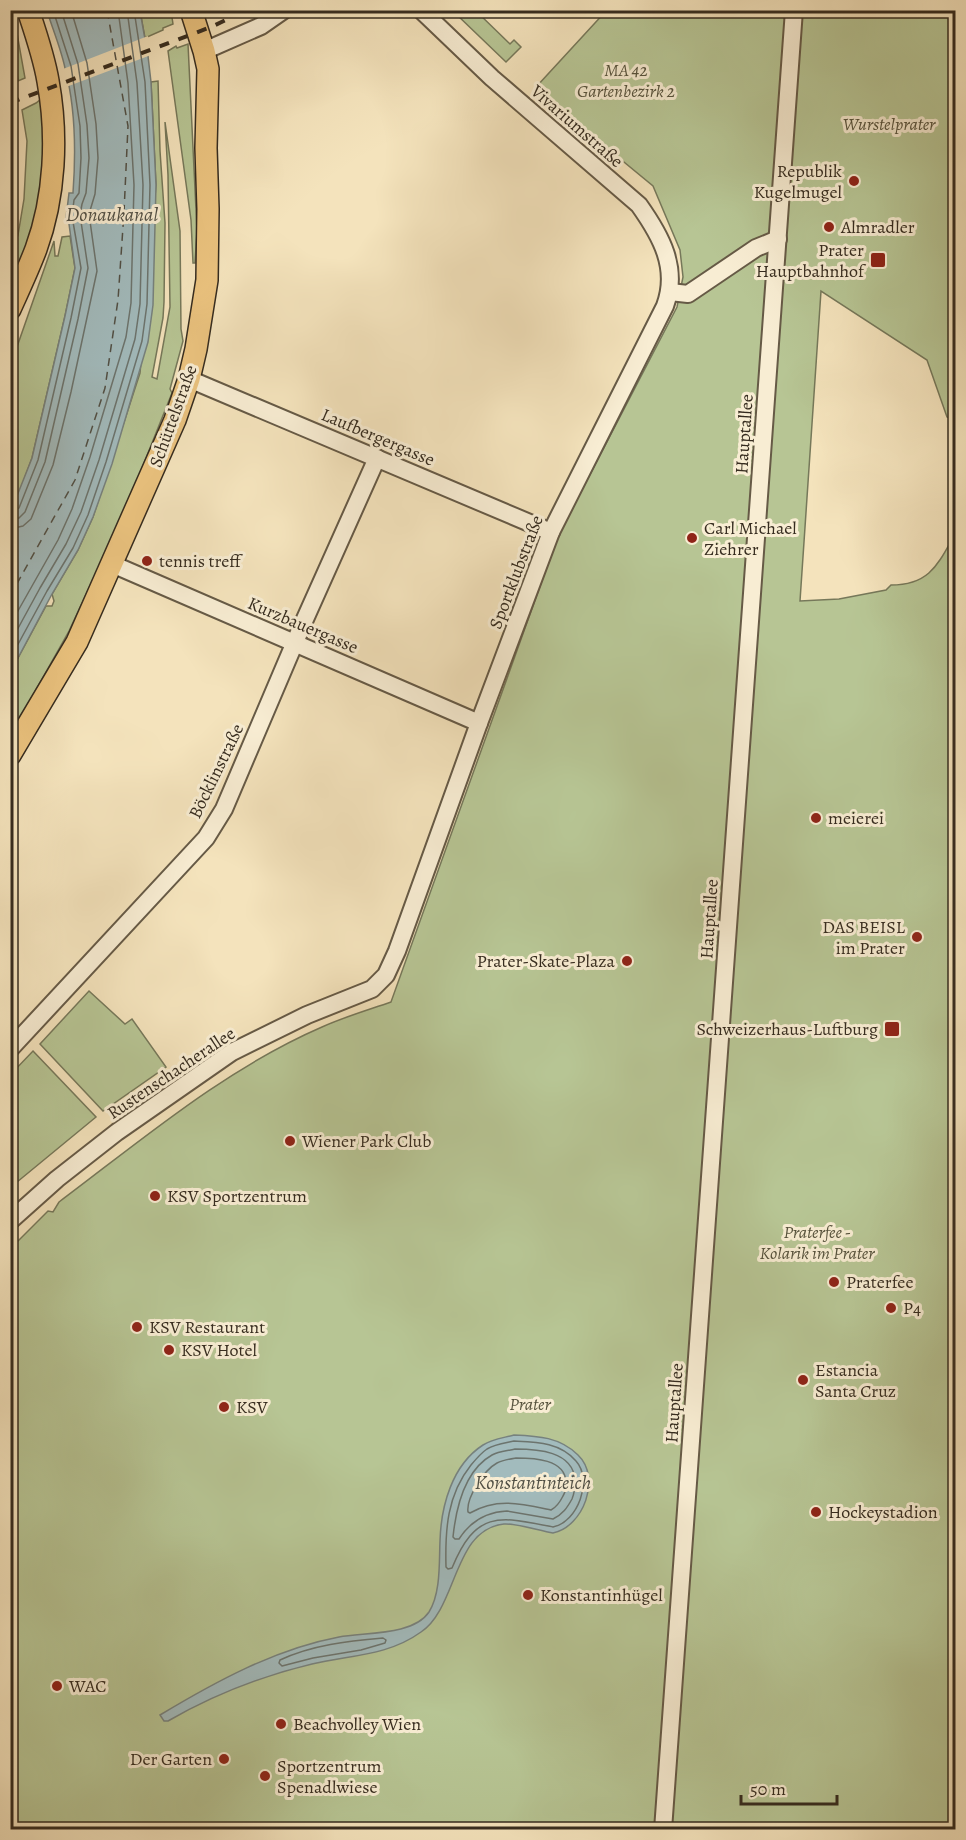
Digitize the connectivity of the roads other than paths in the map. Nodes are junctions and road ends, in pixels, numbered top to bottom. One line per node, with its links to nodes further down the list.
1 (28, 10): 9 (main road)
2 (191, 10): 6 (main road, Schüttelstraße)
3 (284, 10): 6 (street)
4 (422, 10): 8 (street, Vivariumstraße)
5 (794, 10): 7 (street, Hauptallee)
6 (204, 51): 10 (main road, Schüttelstraße)
7 (777, 238): 8 (street); 20 (street, Hauptallee)
8 (670, 292): 12 (street, Sportklubstraße)
9 (10, 309)
10 (189, 379): 11 (street, Laufbergergasse); 13 (main road, Schüttelstraße)
11 (377, 458): 12 (street, Laufbergergasse); 14 (street, Böcklinstraße)
12 (551, 532): 15 (street, Sportklubstraße)
13 (112, 564): 14 (street, Kurzbauergasse); 16 (main road, Schüttelstraße)
14 (295, 643): 15 (street, Kurzbauergasse); 18 (street, Böcklinstraße)
15 (479, 723): 17 (street, Sportklubstraße)
16 (10, 756)
17 (372, 989): 19 (street, Rustenschacherallee)
18 (14, 1038)
19 (10, 1221)
20 (663, 1830)

